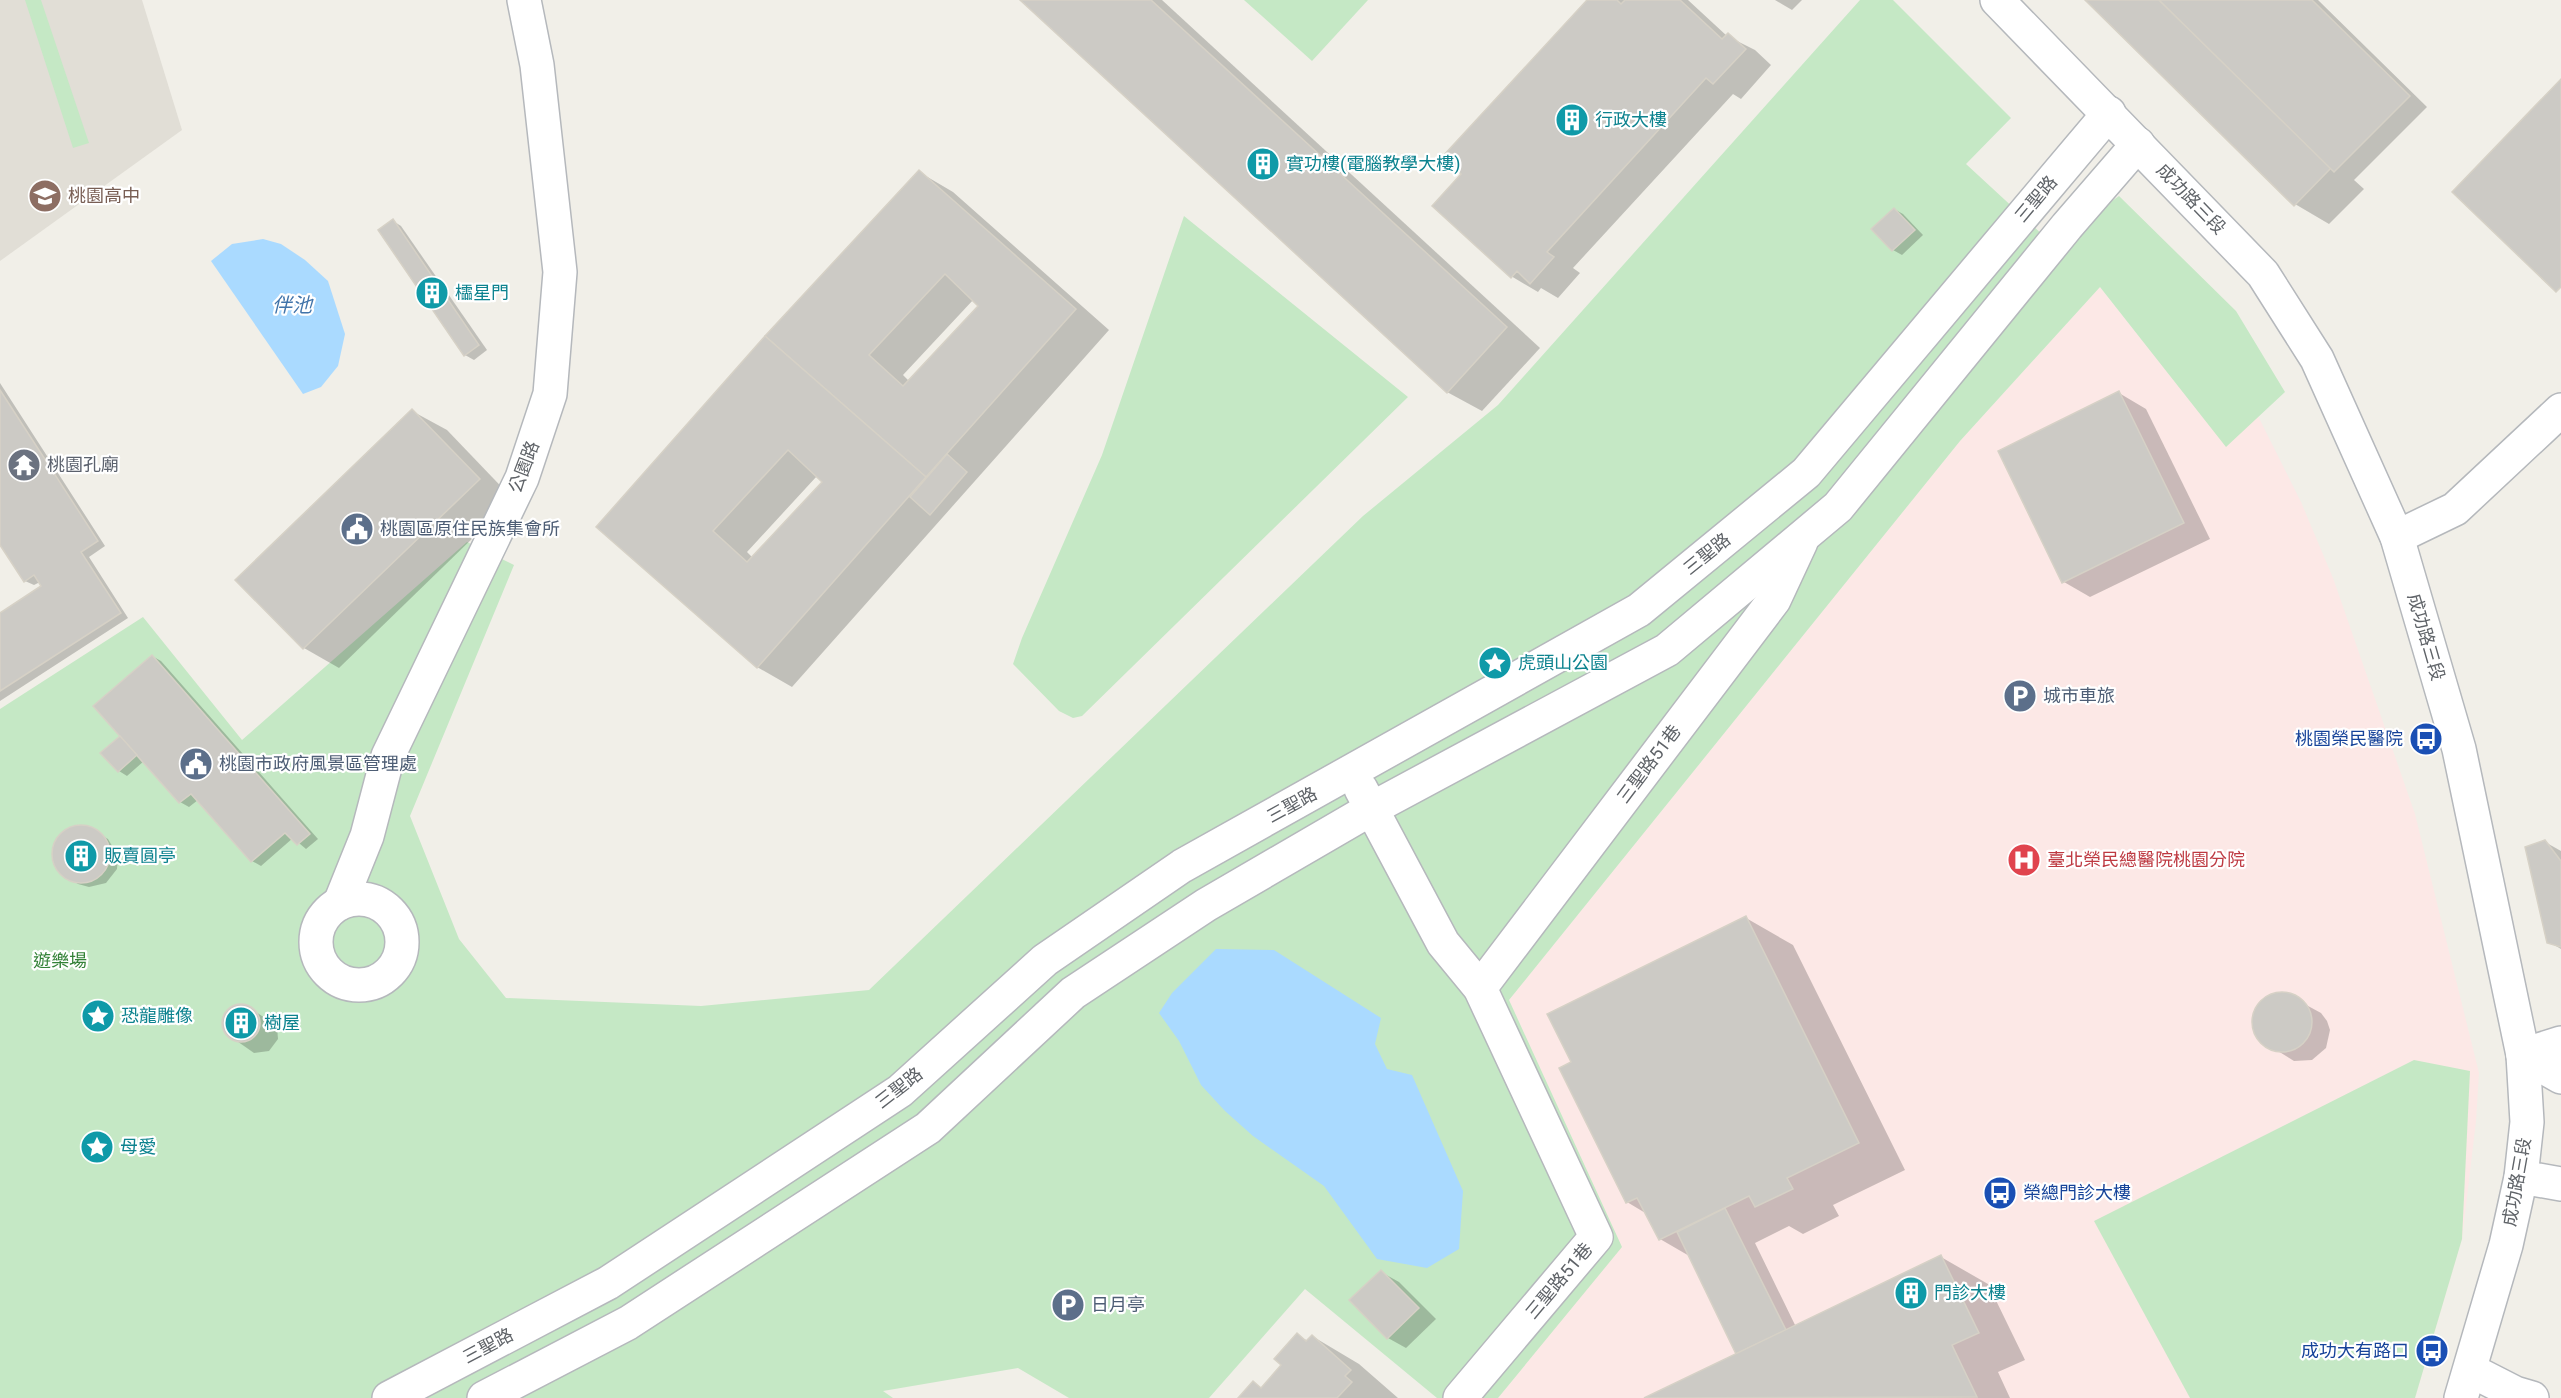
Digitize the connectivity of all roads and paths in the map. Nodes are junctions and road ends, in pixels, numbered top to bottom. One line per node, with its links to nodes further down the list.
1 (524, 0): 10 (street, 公園路)
2 (1997, 0): 3 (street, 成功路三段)
3 (2109, 113): 4 (street, 成功路三段); 8 (street, 三聖路)
4 (2138, 144): 6 (street); 7 (street, 成功路三段)
5 (2561, 410): 7 (street)
6 (1806, 532): 9 (street); 11 (street, 三聖路51巷)
7 (2397, 537): 13 (street, 成功路三段)
8 (1352, 772): 9 (street, 三聖路51巷); 18 (street, 三聖路)
9 (1371, 809): 11 (street, 三聖路51巷); 19 (street)
10 (340, 903)
11 (1479, 988): 20 (street, 三聖路51巷)
12 (2561, 1043): 13 (street)
13 (2523, 1054): 14 (street); 15 (street, 成功路三段)
14 (2561, 1077)
15 (2522, 1177): 16 (street); 17 (street, 成功路三段)
16 (2561, 1184)
17 (2466, 1384): 21 (street)
18 (389, 1398)
19 (484, 1398)
20 (1460, 1398)
21 (2532, 1398)

